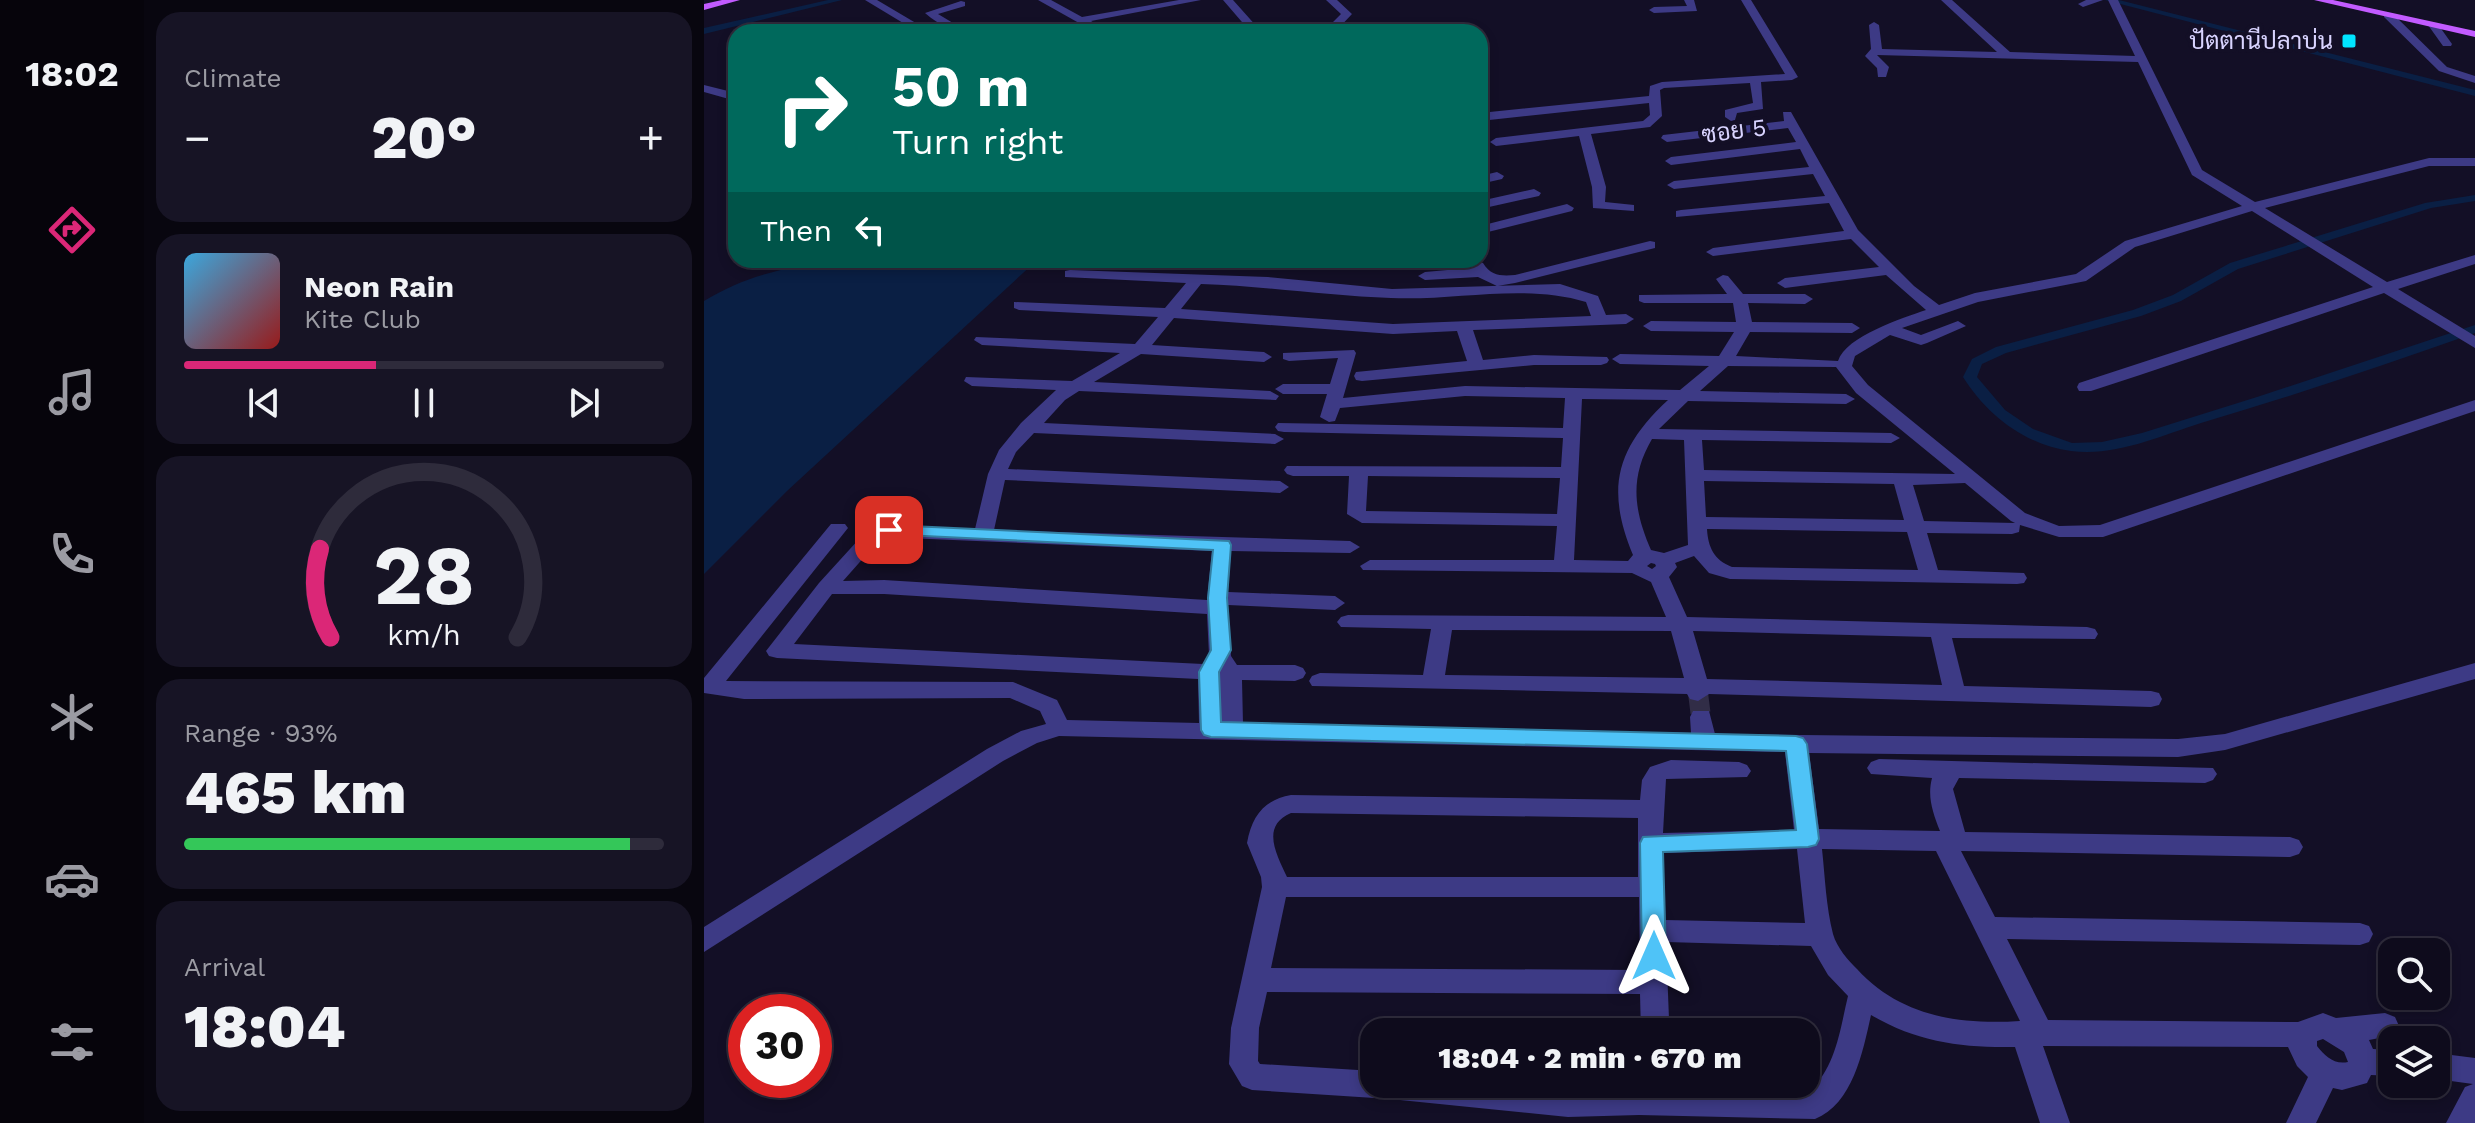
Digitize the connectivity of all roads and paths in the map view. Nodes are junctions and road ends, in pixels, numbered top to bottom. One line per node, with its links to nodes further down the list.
1 (715, 0): 16 (main road)
2 (735, 0): 16 (main road)
3 (870, 0): 23 (street)
4 (1043, 0): 21 (street)
5 (1196, 0): 21 (street)
6 (1228, 0): 26 (street)
7 (1331, 0): 27 (street)
8 (1664, 0): 17 (street)
9 (1746, 0): 36 (street)
10 (1946, 0): 33 (street)
11 (2098, 0): 13 (street); 15 (street)
12 (2319, 0): 19 (main road)
13 (2114, 2): 34 (street)
14 (961, 4): 22 (street)
15 (2083, 4)
16 (704, 5)
17 (1654, 5): 18 (street)
18 (1692, 7)
19 (2388, 15): 29 (main road); 37 (street)
20 (958, 18): 22 (street)
21 (1081, 20): 25 (street)
22 (943, 22): 24 (street)
23 (912, 24)
24 (947, 24)
25 (1088, 24)
26 (1244, 24)
27 (1337, 24)
28 (1874, 25): 32 (street)
29 (2433, 25): 30 (main road); 31 (street)
30 (2475, 34)
31 (2447, 44)
32 (1877, 51): 33 (street); 35 (street)
33 (2006, 54): 34 (street)
34 (2141, 59): 50 (street)
35 (1882, 75)
36 (1755, 80): 40 (street); 42 (street)
37 (2475, 80)
38 (704, 88): 39 (street)
39 (728, 95)
40 (1654, 99): 41 (street); 43 (street)
41 (1488, 116)
42 (1731, 117)
43 (1584, 132): 45 (street); 62 (street)
44 (1667, 138): 46 (street)
45 (1496, 142)
46 (1803, 145): 47 (street, ซอย 5); 49 (street)
47 (1671, 161)
48 (2475, 162): 56 (street)
49 (1816, 170): 54 (street); 57 (street)
50 (2197, 172): 58 (street); 60 (street)
51 (1497, 176): 52 (street)
52 (1488, 178)
53 (2274, 184): 56 (street)
54 (1674, 185)
55 (1534, 193): 59 (street)
56 (2294, 196): 60 (street)
57 (1832, 199): 63 (street); 65 (street)
58 (2218, 200)
59 (1488, 203)
60 (2252, 207): 77 (street); 82 (street)
61 (1567, 208): 64 (street)
62 (1629, 208)
63 (1681, 214)
64 (1488, 228)
65 (1854, 234): 67 (street); 70 (street)
66 (1650, 245): 71 (street)
67 (1713, 252)
68 (2475, 259): 77 (street)
69 (1479, 268): 71 (street)
70 (1889, 270): 76 (street); 82 (street)
71 (1481, 272): 73 (street)
72 (1070, 274): 74 (street)
73 (1425, 276)
74 (1197, 279): 83 (street); 85 (street)
75 (1723, 279): 79 (street)
76 (1785, 283)
77 (2383, 288): 94 (street); 107 (street)
78 (1644, 298): 79 (street)
79 (1740, 299): 80 (street); 90 (street)
80 (1805, 299)
81 (1019, 305): 83 (street)
82 (1937, 311): 92 (street)
83 (1169, 312): 86 (street); 96 (street)
84 (1626, 319): 85 (street)
85 (1600, 320): 89 (street)
86 (1330, 323): 89 (street); 95 (street)
87 (1651, 326): 90 (street)
88 (1958, 326): 92 (street)
89 (1464, 327): 103 (street)
90 (1744, 327): 91 (street); 101 (street)
91 (1852, 328)
92 (1888, 329): 112 (street)
93 (982, 340): 96 (street)
94 (2475, 343)
95 (1319, 344)
96 (1142, 347): 98 (street); 106 (street)
97 (1289, 356): 110 (street)
98 (1264, 357)
99 (1620, 359): 101 (street)
100 (1601, 360): 103 (street)
101 (1725, 360): 102 (street); 109 (street)
102 (1831, 363)
103 (1476, 365): 104 (street)
104 (1362, 376)
105 (972, 381): 106 (street)
106 (1073, 386): 110 (street); 113 (street)
107 (2085, 387)
108 (1574, 393): 109 (street); 110 (street); 115 (street)
109 (1683, 396): 111 (street); 116 (street)
110 (1334, 397): 114 (street)
111 (1846, 399)
112 (2475, 405)
113 (1027, 427): 114 (street); 122 (street)
114 (1325, 428): 115 (street)
115 (1571, 433): 121 (street)
116 (1647, 434): 117 (street); 136 (street)
117 (1693, 435): 118 (street); 123 (street)
118 (1891, 438)
119 (1293, 470): 120 (street)
120 (1359, 471): 121 (street); 127 (street)
121 (1569, 473): 127 (street)
122 (997, 474): 126 (street); 132 (street)
123 (1695, 475): 124 (street); 128 (street)
124 (1902, 479): 125 (street); 129 (street)
125 (1958, 480)
126 (1280, 487)
127 (1566, 520): 138 (street)
128 (1697, 523): 129 (street); 135 (street)
129 (1915, 526): 131 (street); 139 (street)
130 (838, 528): 158 (street)
131 (2012, 528)
132 (983, 535): 133 (street); 141 (street)
133 (1222, 545): 134 (street); 142 (street)
134 (1350, 547)
135 (1698, 548): 136 (street); 139 (street)
136 (1651, 565): 138 (street); 146 (street)
137 (1370, 566): 138 (street)
138 (1564, 567)
139 (1930, 577): 140 (street)
140 (2017, 578)
141 (826, 588): 142 (street); 149 (street)
142 (1218, 603): 143 (street); 149 (street)
143 (1335, 603)
144 (1348, 622): 145 (street)
145 (1443, 622): 146 (street); 153 (street)
146 (1680, 624): 147 (street); 154 (street)
147 (1940, 631): 148 (street); 155 (street)
148 (2087, 634)
149 (1220, 667): 151 (street); 159 (street)
150 (2475, 671): 161 (street)
151 (1295, 673)
152 (1320, 681): 153 (street)
153 (1433, 683): 154 (street)
154 (1697, 690): 155 (street)
155 (1955, 694): 156 (street)
156 (2151, 699)
157 (1701, 717): 160 (street)
158 (1059, 728): 159 (street); 177 (street)
159 (1222, 730): 160 (street)
160 (1704, 742): 161 (street)
161 (1796, 744): 167 (street)
162 (1879, 768): 164 (street)
163 (1739, 771): 166 (street)
164 (1952, 771): 165 (street); 168 (street)
165 (2205, 774)
166 (1650, 809): 169 (street); 171 (street)
167 (1808, 839): 168 (street); 169 (street); 176 (street)
168 (1950, 842): 170 (street); 173 (street)
169 (1651, 843): 172 (street)
170 (2290, 847)
171 (1275, 887): 172 (street); 178 (street)
172 (1653, 887): 174 (street)
173 (1987, 928): 175 (street); 184 (street)
174 (1654, 931): 176 (street); 179 (street)
175 (2360, 934)
176 (1820, 935): 180 (street)
177 (704, 941)
178 (1254, 980): 179 (street); 191 (street)
179 (1654, 982): 181 (street)
180 (1863, 992): 184 (street); 195 (street)
181 (1655, 1018)
182 (2378, 1027): 183 (street)
183 (2337, 1030): 185 (street); 186 (street)
184 (2032, 1033): 185 (street); 196 (street)
185 (2303, 1035): 190 (street)
186 (2363, 1061): 187 (street); 190 (street)
187 (2378, 1062)
188 (2450, 1068): 189 (street)
189 (2475, 1071)
190 (2325, 1073): 197 (street)
191 (1360, 1083)
192 (2475, 1097): 198 (street)
193 (1519, 1098): 194 (street)
194 (1612, 1098)
195 (1722, 1098)
196 (2055, 1123)
197 (2301, 1123)
198 (2461, 1123)

